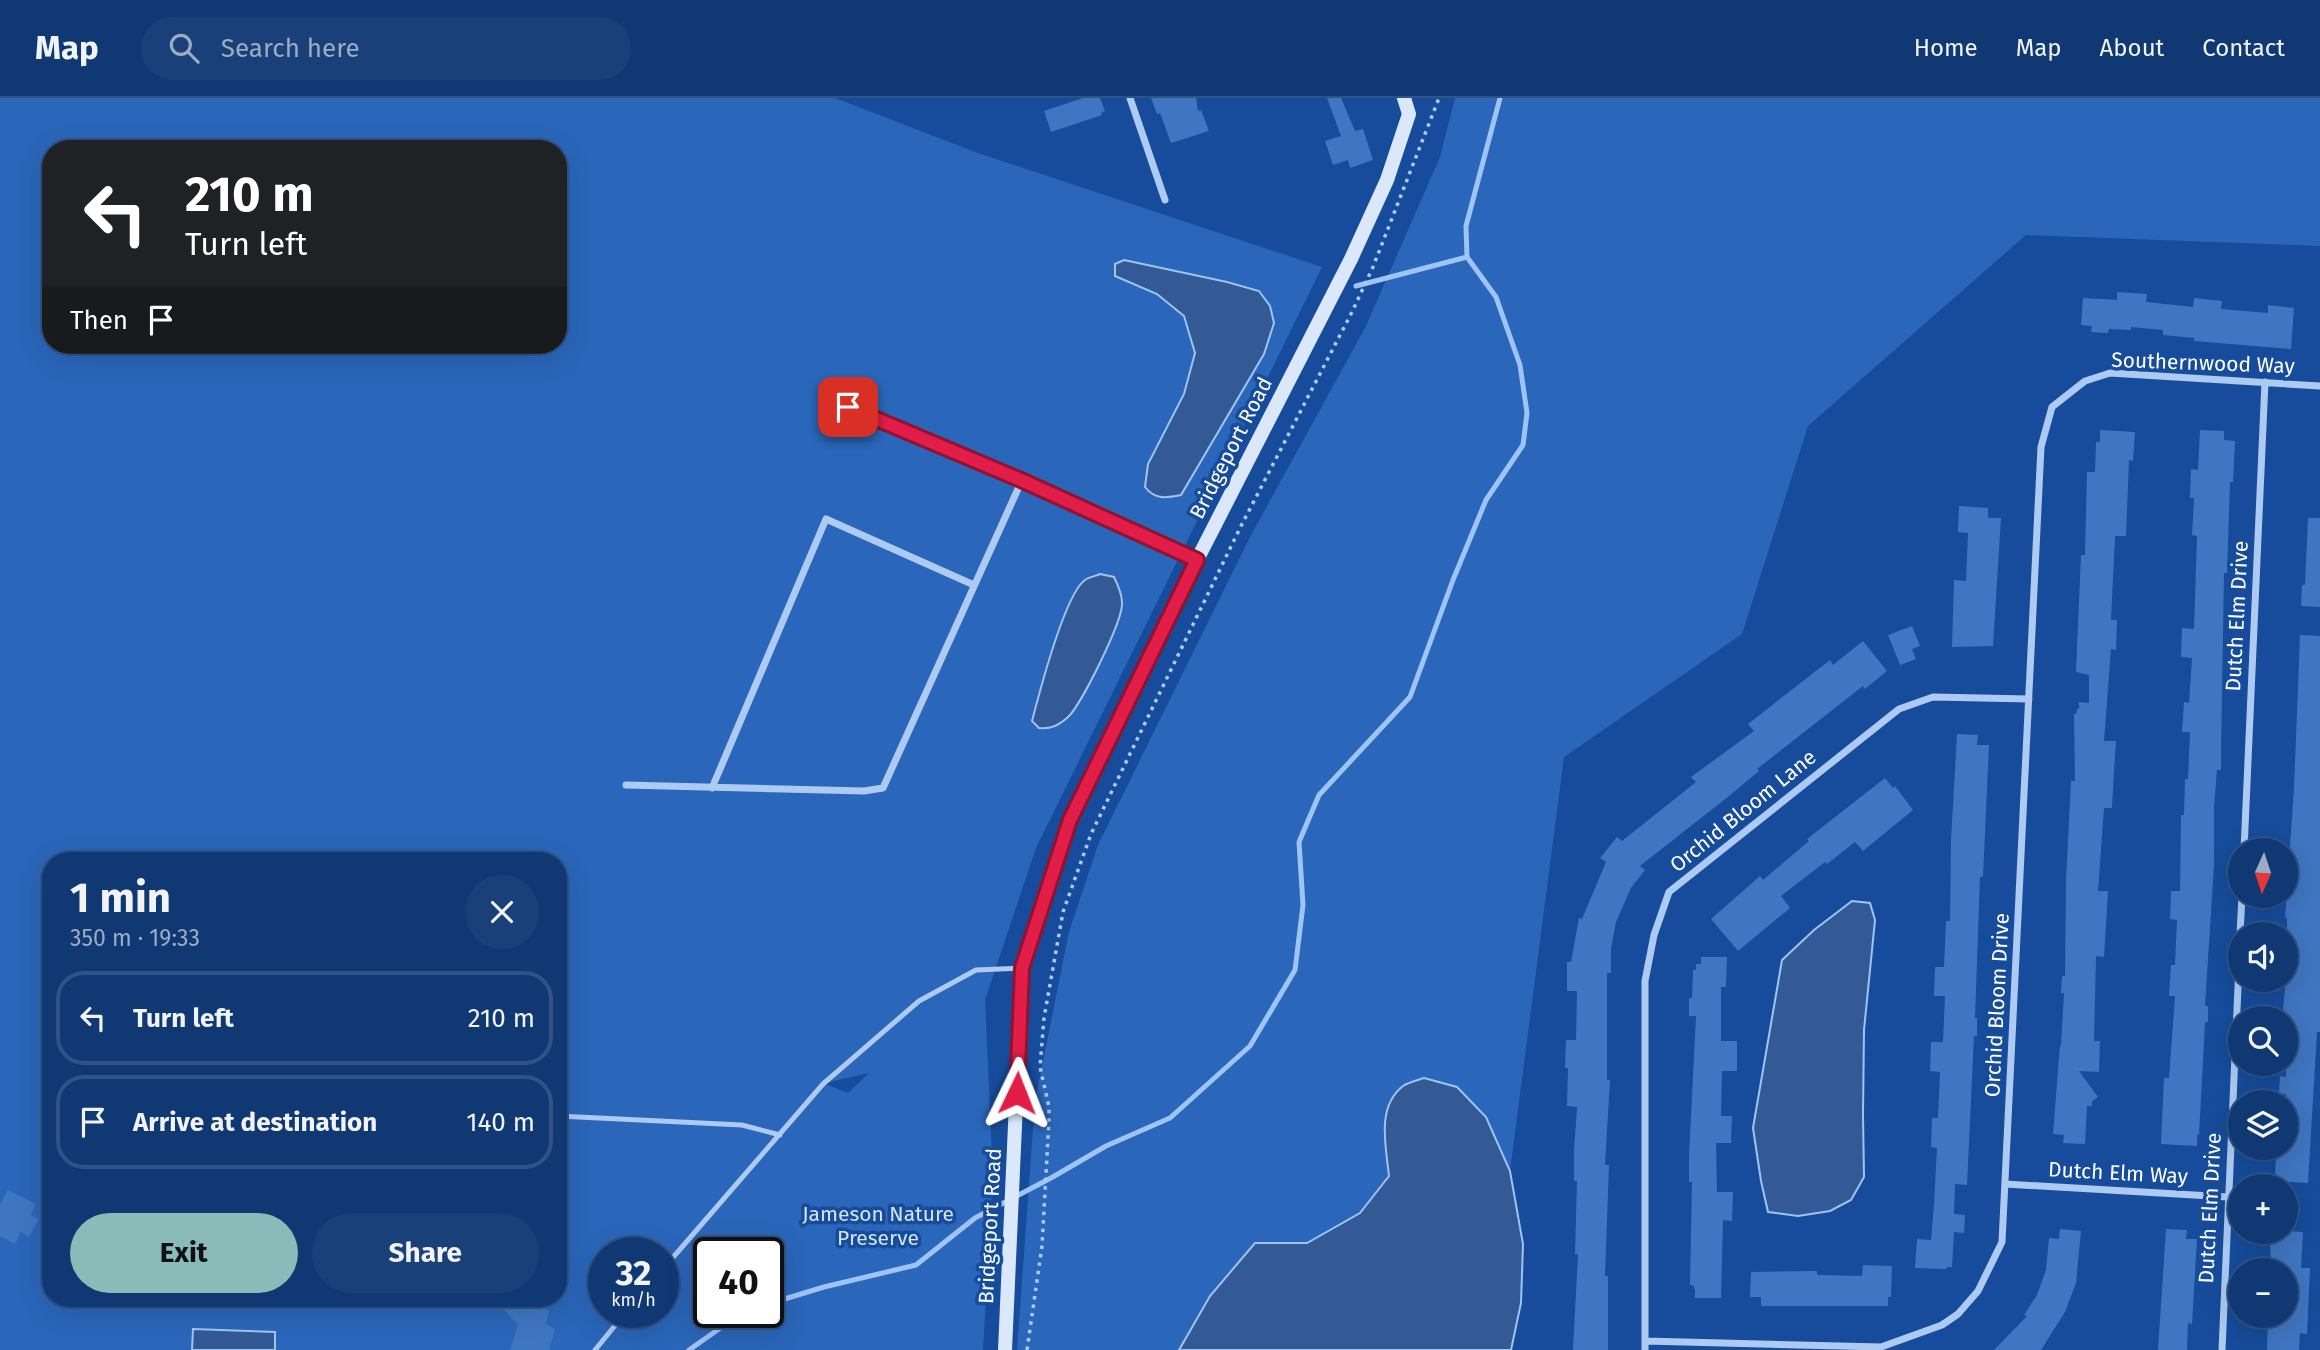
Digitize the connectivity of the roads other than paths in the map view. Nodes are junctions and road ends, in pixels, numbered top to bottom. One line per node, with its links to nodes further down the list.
1 (1130, 98): 5 (street)
2 (1404, 98): 4 (street)
3 (1415, 98): 4 (street, Bridgeport Road)
4 (1409, 114): 11 (street, Bridgeport Road)
5 (1165, 200)
6 (2085, 381): 7 (street, Southernwood Way); 13 (street, Orchid Bloom Drive)
7 (2265, 382): 8 (street, Southernwood Way); 16 (street, Dutch Elm Drive)
8 (2320, 386)
9 (848, 407): 10 (street)
10 (1021, 480): 11 (street); 12 (street)
11 (1197, 560): 17 (street, Bridgeport Road)
12 (974, 585): 15 (street); 15 (street)
13 (2029, 699): 22 (street, Orchid Bloom Drive); 26 (street, Orchid Bloom Lane)
14 (626, 785): 15 (street)
15 (712, 788)
16 (2245, 838)
17 (1022, 968): 20 (lane); 28 (street, Bridgeport Road)
18 (2238, 992): 21 (street, Dutch Elm Drive)
19 (567, 1115): 20 (lane)
20 (780, 1135): 24 (lane)
21 (2229, 1174)
22 (2006, 1184): 23 (street, Dutch Elm Way); 26 (street, Orchid Bloom Drive)
23 (2228, 1197): 30 (street, Dutch Elm Drive)
24 (679, 1251)
25 (613, 1328): 27 (lane)
26 (1645, 1341): 29 (street, Orchid Bloom Lane)
27 (595, 1350)
28 (1005, 1350)
29 (1645, 1350)
30 (2221, 1350)

